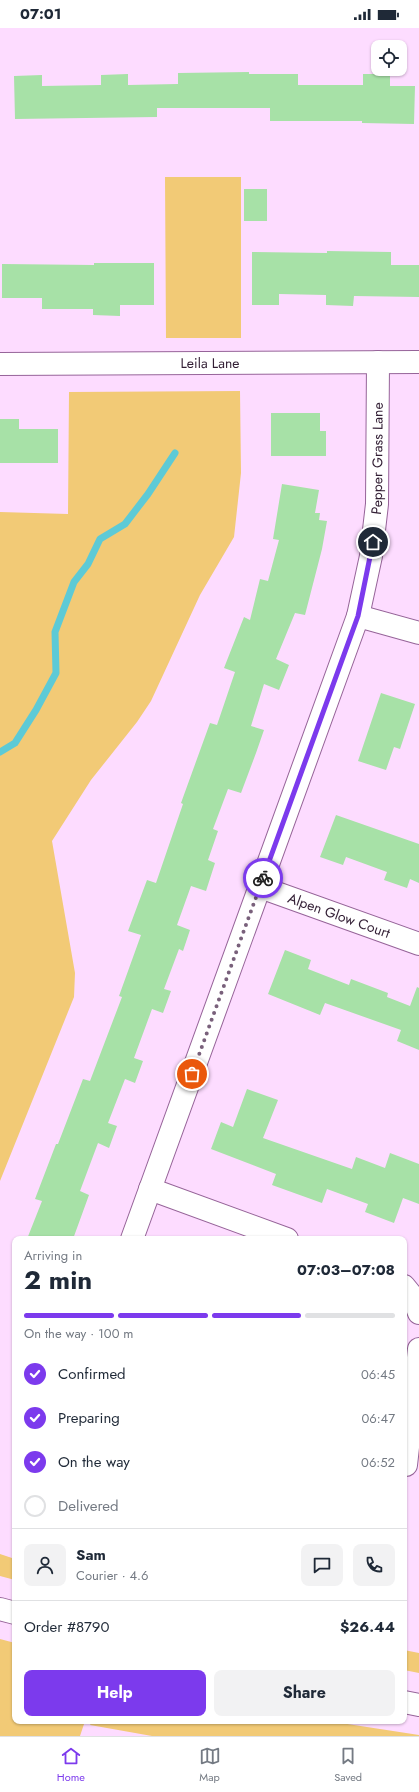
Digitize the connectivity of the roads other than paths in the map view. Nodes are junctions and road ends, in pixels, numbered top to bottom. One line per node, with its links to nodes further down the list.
1 (378, 362): 2 (street, Leila Lane); 3 (street, Leila Lane); 4 (street, Pepper Grass Lane)
2 (419, 362)
3 (0, 364)
4 (358, 616): 5 (street); 6 (street, Pepper Grass Lane)
5 (419, 633)
6 (260, 887): 7 (street, Alpen Glow Court); 8 (street, Pepper Grass Lane)
7 (419, 944)
8 (150, 1189): 9 (street, Pepper Grass Lane); 10 (street)
9 (133, 1236)
10 (279, 1236)
11 (407, 1290): 12 (street)
12 (419, 1313)
13 (419, 1349): 14 (street)
14 (407, 1457)
15 (0, 1609): 16 (street)
16 (12, 1612)
17 (407, 1703): 18 (street)
18 (419, 1705)

